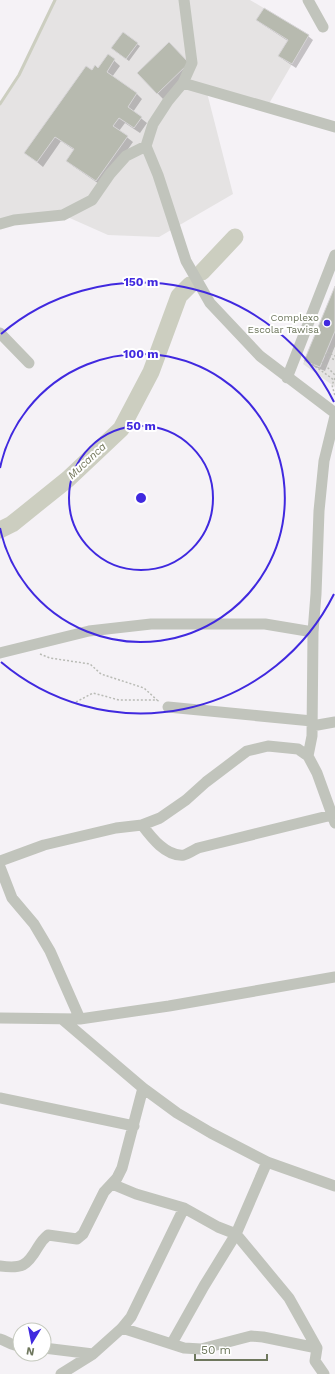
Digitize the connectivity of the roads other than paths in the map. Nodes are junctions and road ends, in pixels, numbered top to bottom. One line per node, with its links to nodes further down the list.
1 (184, 0): 4 (street)
2 (308, 0): 3 (street)
3 (323, 27)
4 (183, 83): 5 (street); 6 (street)
5 (335, 127)
6 (146, 146): 7 (street); 11 (street)
7 (0, 224)
8 (335, 255): 11 (street)
9 (0, 334): 10 (street)
10 (29, 363)
11 (287, 378): 12 (street)
12 (335, 414): 13 (street)
13 (313, 632): 14 (street); 17 (street)
14 (0, 653)
15 (168, 707): 17 (street)
16 (335, 722): 17 (street)
17 (312, 723): 18 (street)
18 (308, 756): 19 (street); 20 (street)
19 (334, 819): 20 (street)
20 (142, 825): 21 (street)
21 (0, 861)
22 (0, 868): 26 (street)
23 (335, 977): 26 (street)
24 (0, 1018): 25 (street)
25 (62, 1019): 26 (street); 27 (street)
26 (80, 1019)
27 (143, 1088): 29 (street); 30 (street)
28 (0, 1098): 29 (street)
29 (134, 1126): 31 (street)
30 (267, 1162): 32 (street); 34 (street)
31 (112, 1184): 33 (street); 35 (street)
32 (335, 1186)
33 (184, 1208): 34 (street); 36 (street)
34 (236, 1234): 38 (street); 40 (street)
35 (0, 1266)
36 (122, 1328): 38 (street); 42 (street)
37 (0, 1339): 39 (street)
38 (172, 1343): 40 (street)
39 (12, 1344)
40 (317, 1348): 44 (street)
41 (52, 1349): 42 (street)
42 (93, 1354): 43 (street)
43 (61, 1374)
44 (324, 1374)

